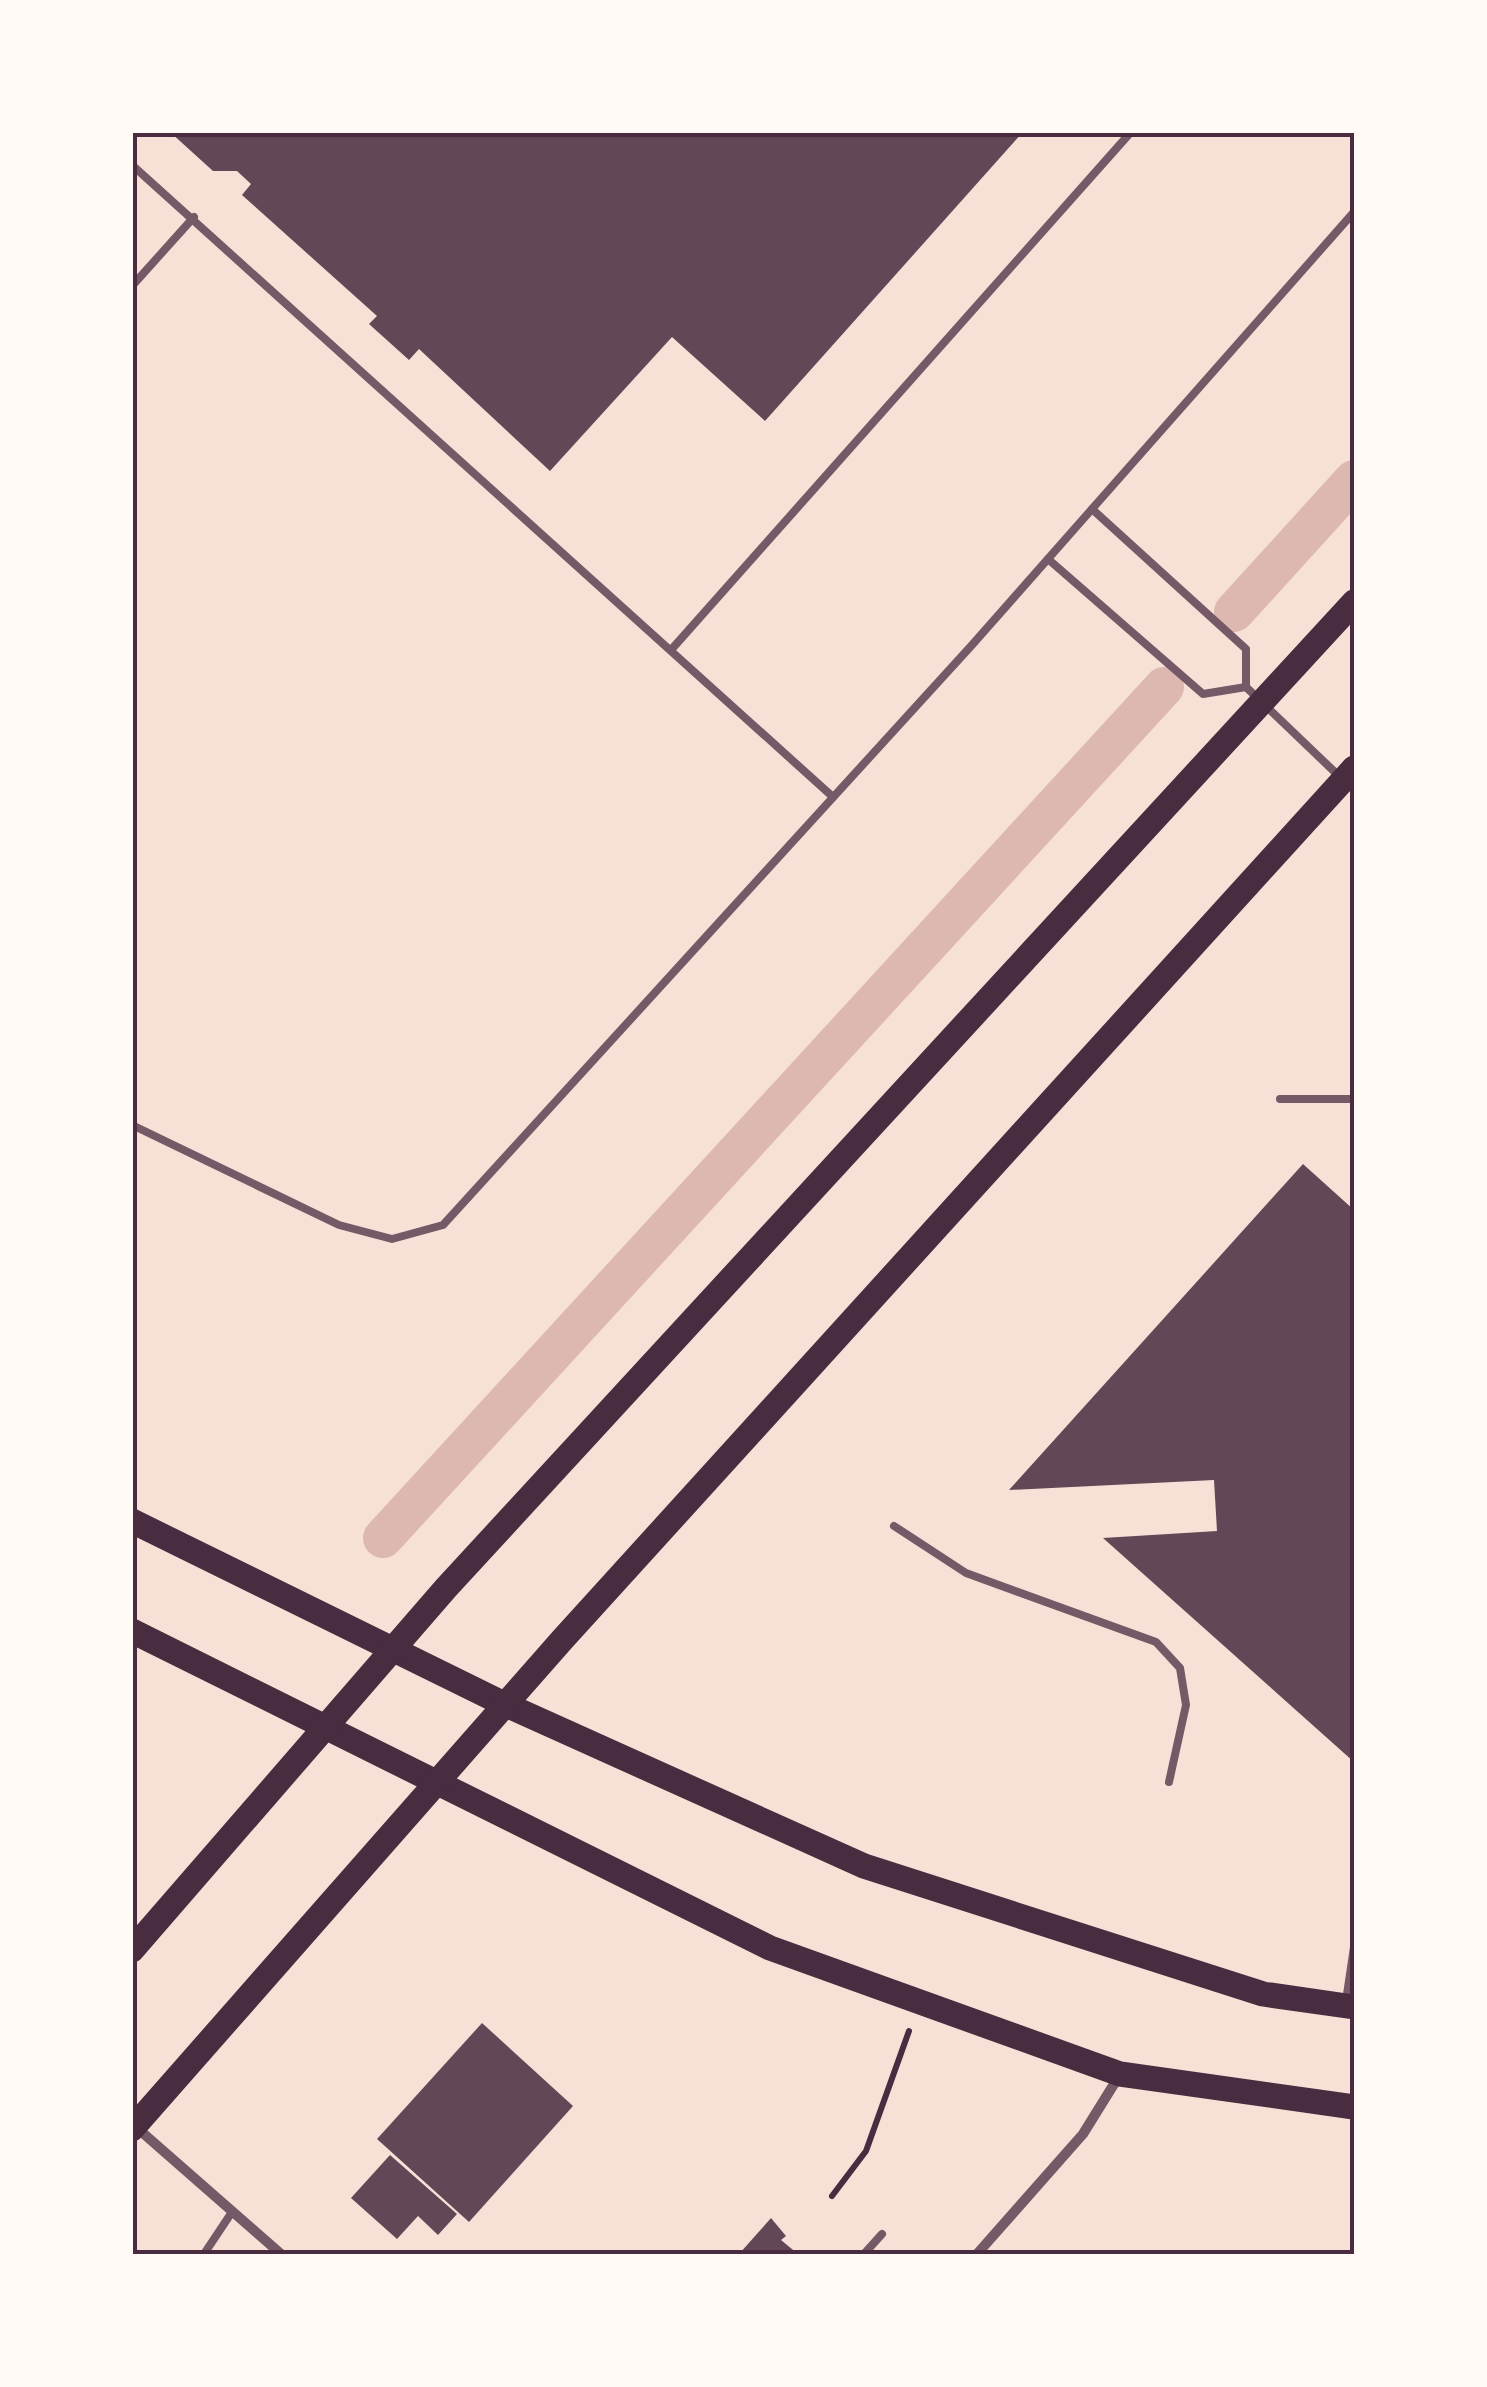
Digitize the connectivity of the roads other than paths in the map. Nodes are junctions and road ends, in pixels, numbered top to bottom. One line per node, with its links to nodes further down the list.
1 (1130, 132): 9 (lane)
2 (132, 165): 4 (lane)
3 (1354, 212): 6 (lane)
4 (194, 217): 5 (lane); 9 (lane)
5 (132, 286)
6 (1092, 509): 7 (lane); 10 (lane)
7 (1048, 558): 10 (lane); 12 (lane)
8 (1354, 602): 10 (main road)
9 (671, 650): 12 (lane)
10 (1255, 695): 11 (lane); 19 (main road)
11 (1349, 774): 20 (main road)
12 (833, 798): 15 (lane)
13 (1280, 1098): 14 (lane)
14 (1354, 1099)
15 (132, 1124)
16 (132, 1521): 19 (main road)
17 (894, 1526): 22 (lane)
18 (132, 1630): 21 (main road)
19 (391, 1649): 20 (main road); 21 (main road)
20 (506, 1706): 23 (main road); 26 (main road)
21 (328, 1726): 23 (main road); 25 (main road)
22 (1169, 1782)
23 (436, 1785): 27 (main road); 29 (main road)
24 (1354, 1946): 26 (lane)
25 (132, 1950)
26 (1350, 2007)
27 (1120, 2074): 28 (main road); 35 (street)
28 (1354, 2108)
29 (134, 2128): 30 (street)
30 (232, 2212): 32 (lane); 33 (street)
31 (882, 2234): 34 (lane)
32 (204, 2254)
33 (281, 2254)
34 (864, 2254)
35 (977, 2254)

